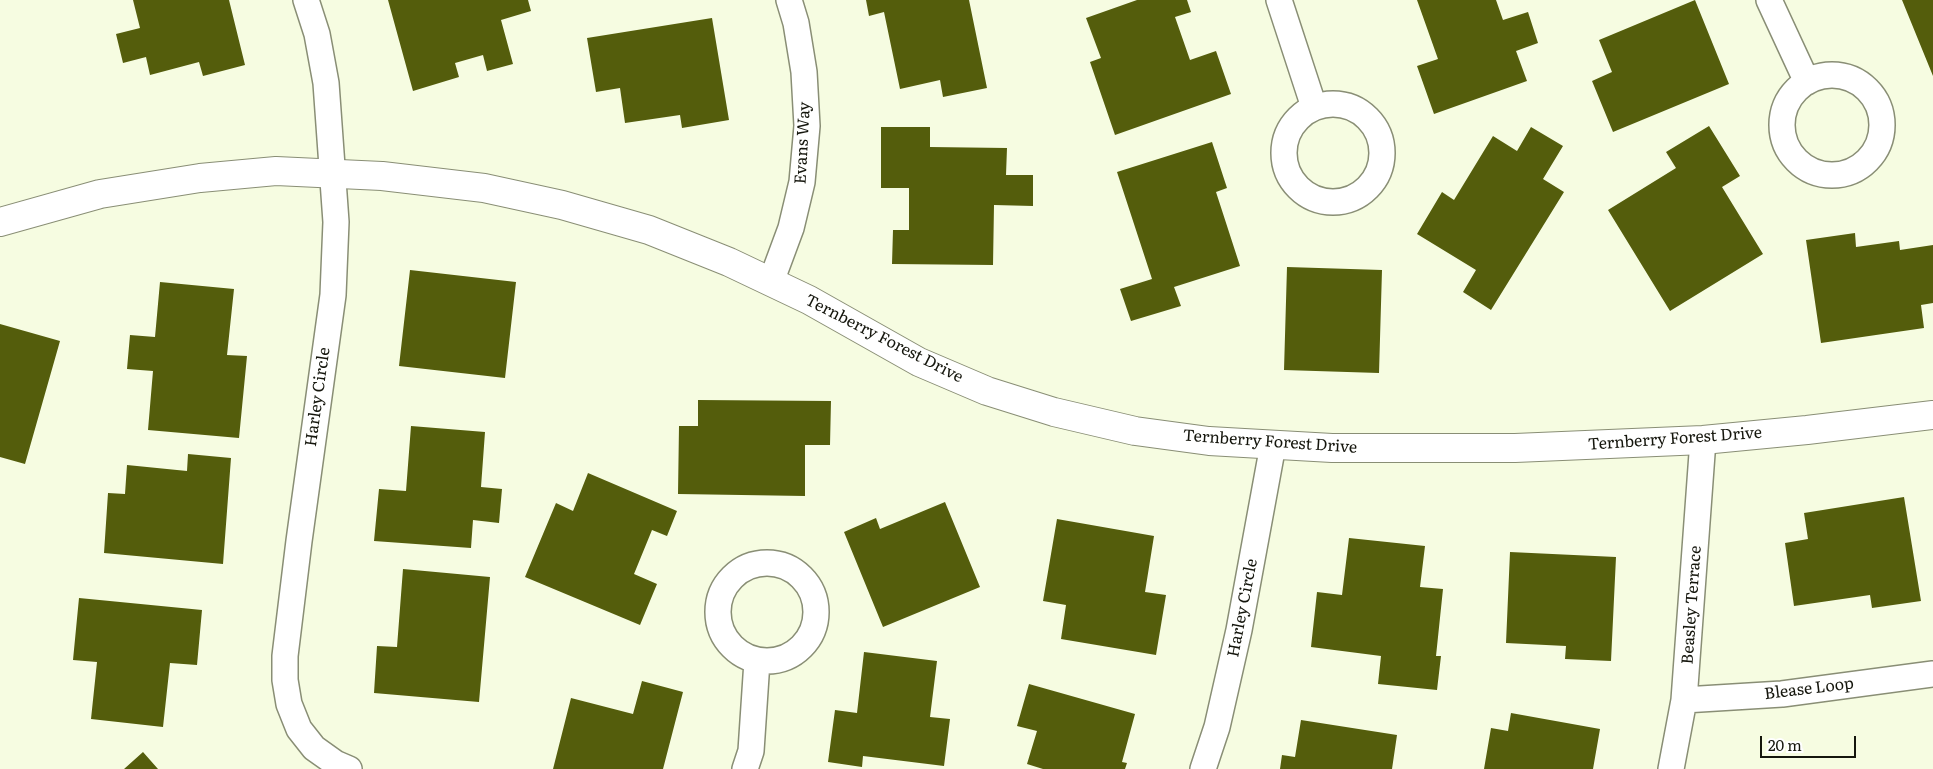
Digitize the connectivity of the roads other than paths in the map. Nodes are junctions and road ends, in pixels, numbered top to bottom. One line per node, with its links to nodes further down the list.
1 (306, 0): 7 (street, Harley Circle)
2 (789, 0): 9 (street, Evans Way)
3 (1279, 0): 6 (street)
4 (1769, 0): 5 (street)
5 (1807, 82)
6 (1314, 107)
7 (333, 174): 8 (street, Ternberry Forest Drive); 9 (street, Ternberry Forest Drive); 16 (street, Harley Circle)
8 (0, 222)
9 (771, 282): 12 (street, Ternberry Forest Drive)
10 (1933, 415): 11 (street, Ternberry Forest Drive)
11 (1703, 440): 12 (street, Ternberry Forest Drive); 15 (street, Beasley Terrace)
12 (1273, 444): 18 (street, Harley Circle)
13 (758, 661): 17 (street)
14 (1933, 674): 15 (street, Blease Loop)
15 (1684, 700): 19 (street, Beasley Terrace)
16 (349, 769)
17 (745, 769)
18 (1203, 769)
19 (1671, 769)

